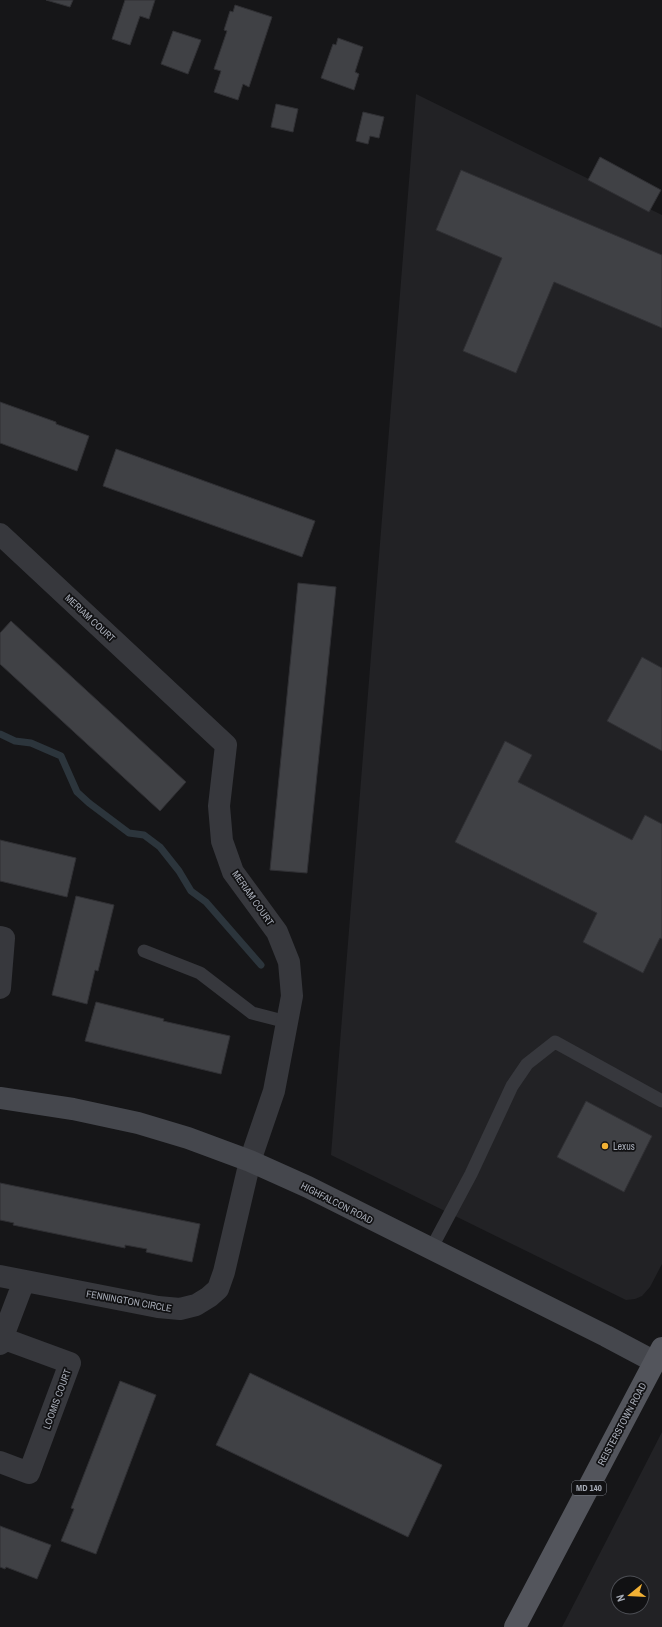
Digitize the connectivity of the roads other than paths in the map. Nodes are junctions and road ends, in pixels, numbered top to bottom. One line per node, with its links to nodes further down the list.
1 (0, 534): 5 (street, MERIAM COURT)
2 (0, 937): 4 (street)
3 (144, 951): 5 (lane)
4 (0, 988)
5 (287, 1022): 8 (street, MERIAM COURT)
6 (0, 1098): 8 (street, HIGHFALCON ROAD)
7 (662, 1101): 9 (lane)
8 (250, 1161): 9 (street, HIGHFALCON ROAD); 11 (street, FENNINGTON CIRCLE)
9 (431, 1248): 13 (street, HIGHFALCON ROAD)
10 (0, 1276): 11 (street, FENNINGTON CIRCLE)
11 (24, 1281): 12 (street, LOOMIS COURT)
12 (1, 1341): 14 (street, LOOMIS COURT)
13 (658, 1355): 15 (main road, REISTERSTOWN ROAD / MD 140)
14 (0, 1462)
15 (516, 1627)

